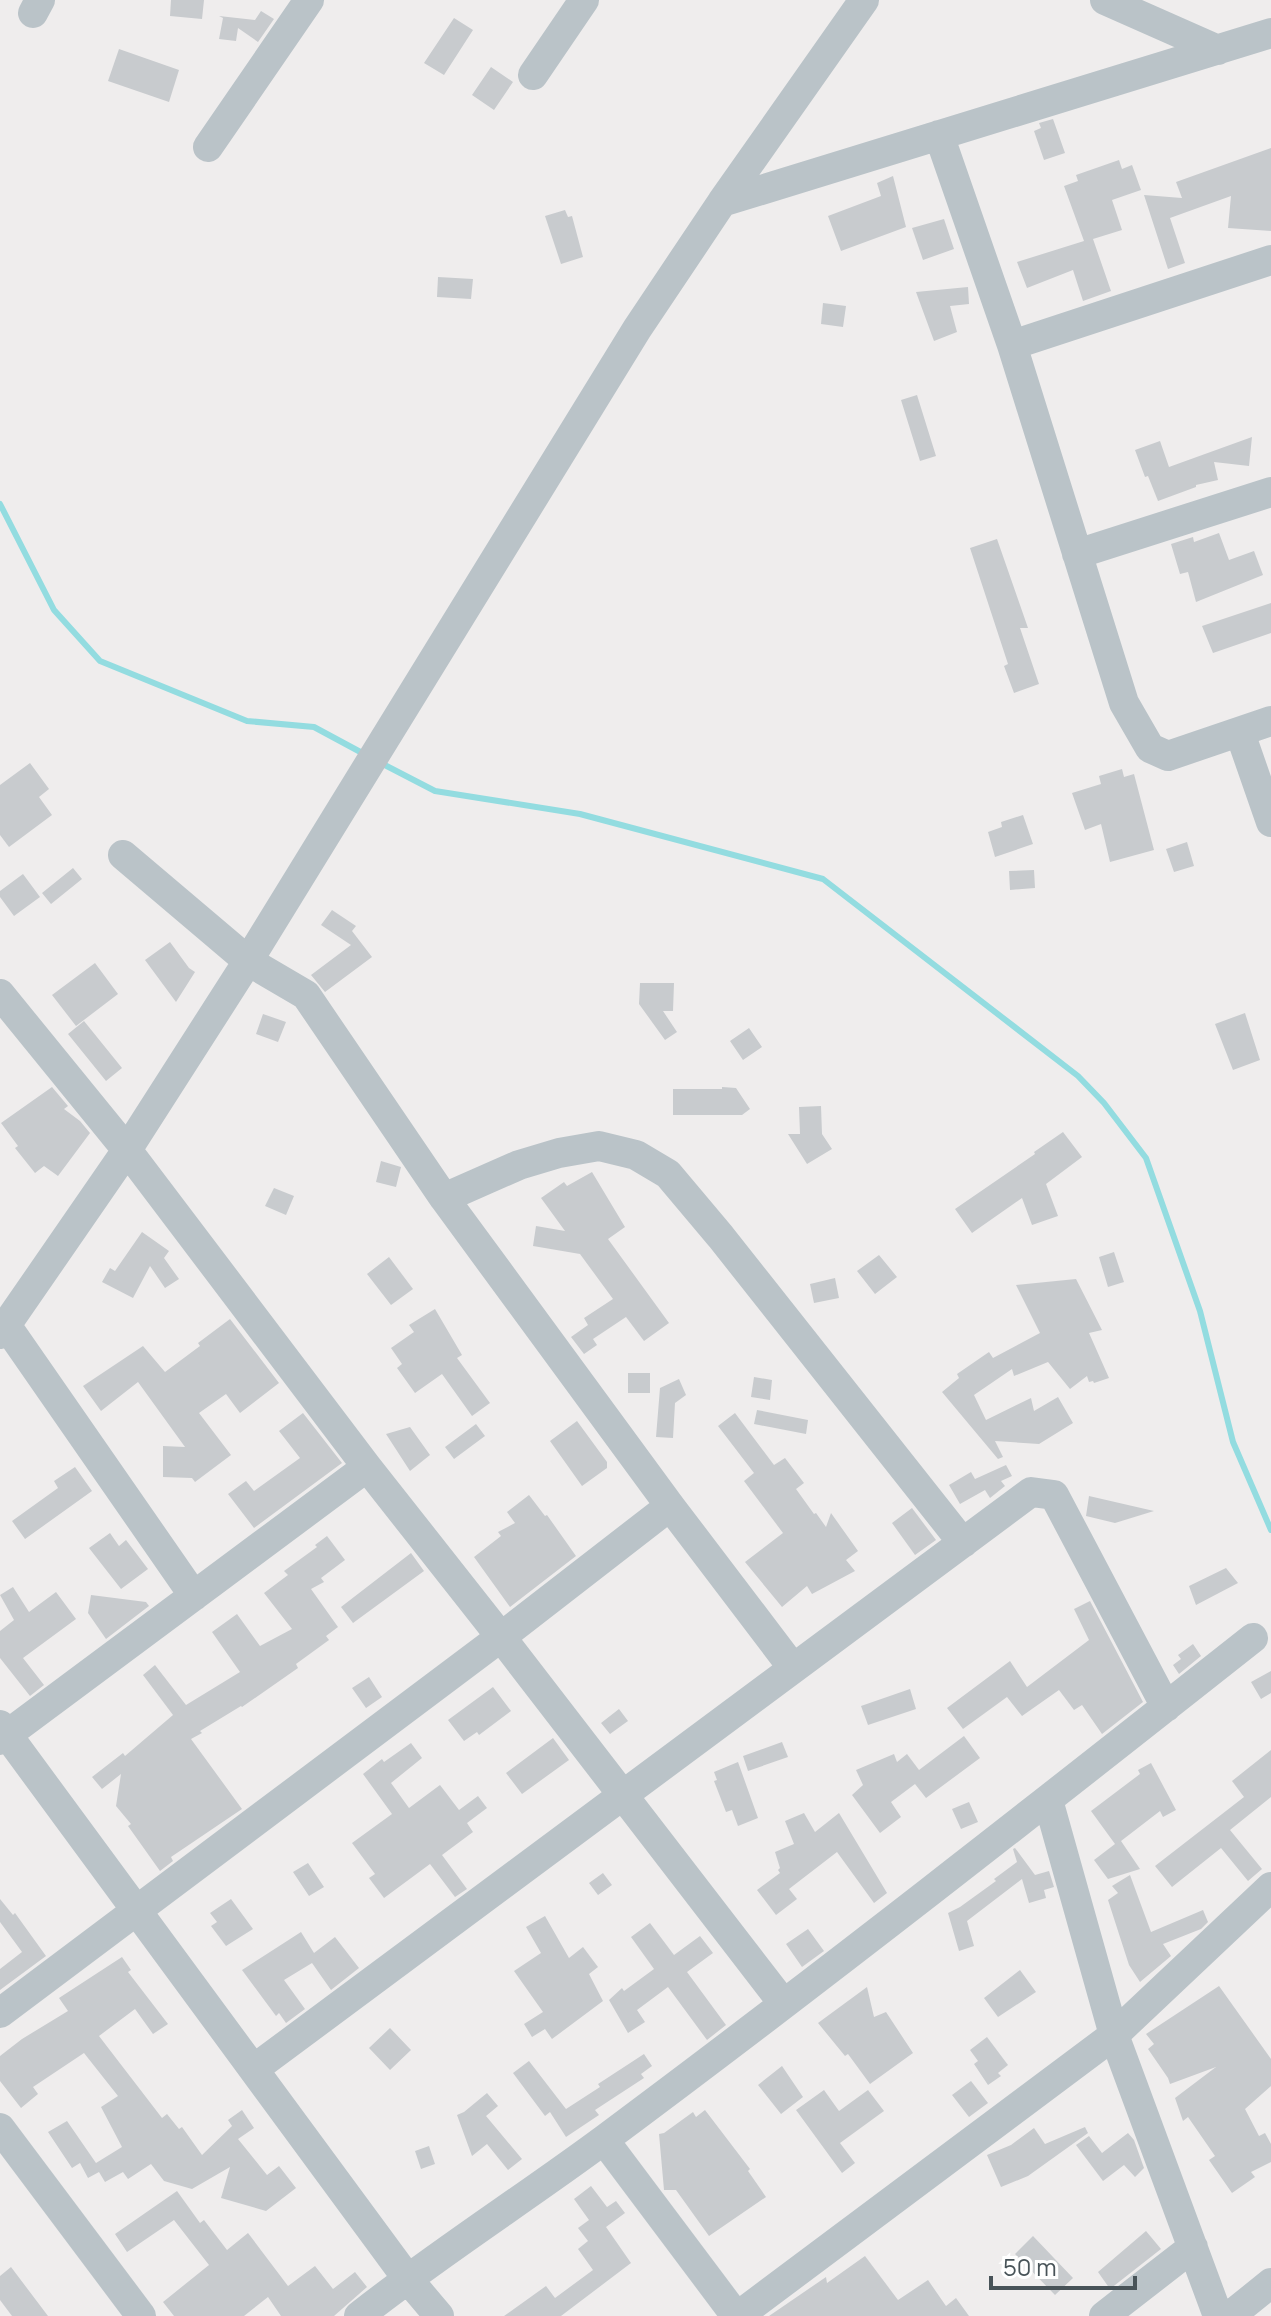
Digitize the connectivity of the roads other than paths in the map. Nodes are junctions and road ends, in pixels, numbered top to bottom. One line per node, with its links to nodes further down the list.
1 (309, 0): 9 (street)
2 (584, 0): 7 (street)
3 (864, 0): 10 (street)
4 (1105, 0): 6 (street)
5 (1271, 33): 6 (street)
6 (1218, 50): 8 (street)
7 (533, 75)
8 (939, 135): 10 (street); 12 (street)
9 (208, 147)
10 (722, 202): 19 (street)
11 (1271, 260): 12 (street)
12 (1012, 345): 14 (street)
13 (1271, 492): 14 (street)
14 (1077, 554): 16 (street)
15 (1271, 721): 16 (street)
16 (1240, 733): 17 (street)
17 (1271, 822)
18 (123, 855): 19 (street)
19 (248, 961): 21 (street); 22 (street)
20 (0, 994): 21 (street)
21 (127, 1150): 23 (street); 24 (street)
22 (444, 1198): 25 (street); 26 (street)
23 (3, 1329): 27 (street)
24 (367, 1467): 27 (street); 28 (street)
25 (670, 1506): 28 (street); 30 (street)
26 (963, 1543): 30 (street); 31 (street)
27 (194, 1596): 32 (street)
28 (501, 1637): 33 (street); 36 (street)
29 (1253, 1638): 31 (street)
30 (793, 1668): 33 (street)
31 (1166, 1707): 34 (street)
32 (2, 1733): 36 (street)
33 (623, 1795): 37 (street); 40 (street)
34 (1048, 1800): 37 (street); 39 (street)
35 (1271, 1887): 39 (street)
36 (137, 1911): 38 (street); 40 (street)
37 (783, 2003): 42 (street)
38 (0, 2013)
39 (1114, 2035): 43 (street); 49 (street)
40 (254, 2069): 44 (street)
41 (0, 2128): 46 (street)
42 (604, 2140): 44 (street); 49 (street)
43 (1193, 2247): 50 (street); 51 (street)
44 (407, 2278): 47 (street); 48 (street)
45 (1271, 2283): 52 (street)
46 (141, 2316)
47 (359, 2316)
48 (439, 2316)
49 (737, 2316)
50 (1104, 2316)
51 (1218, 2316)
52 (1230, 2316)

